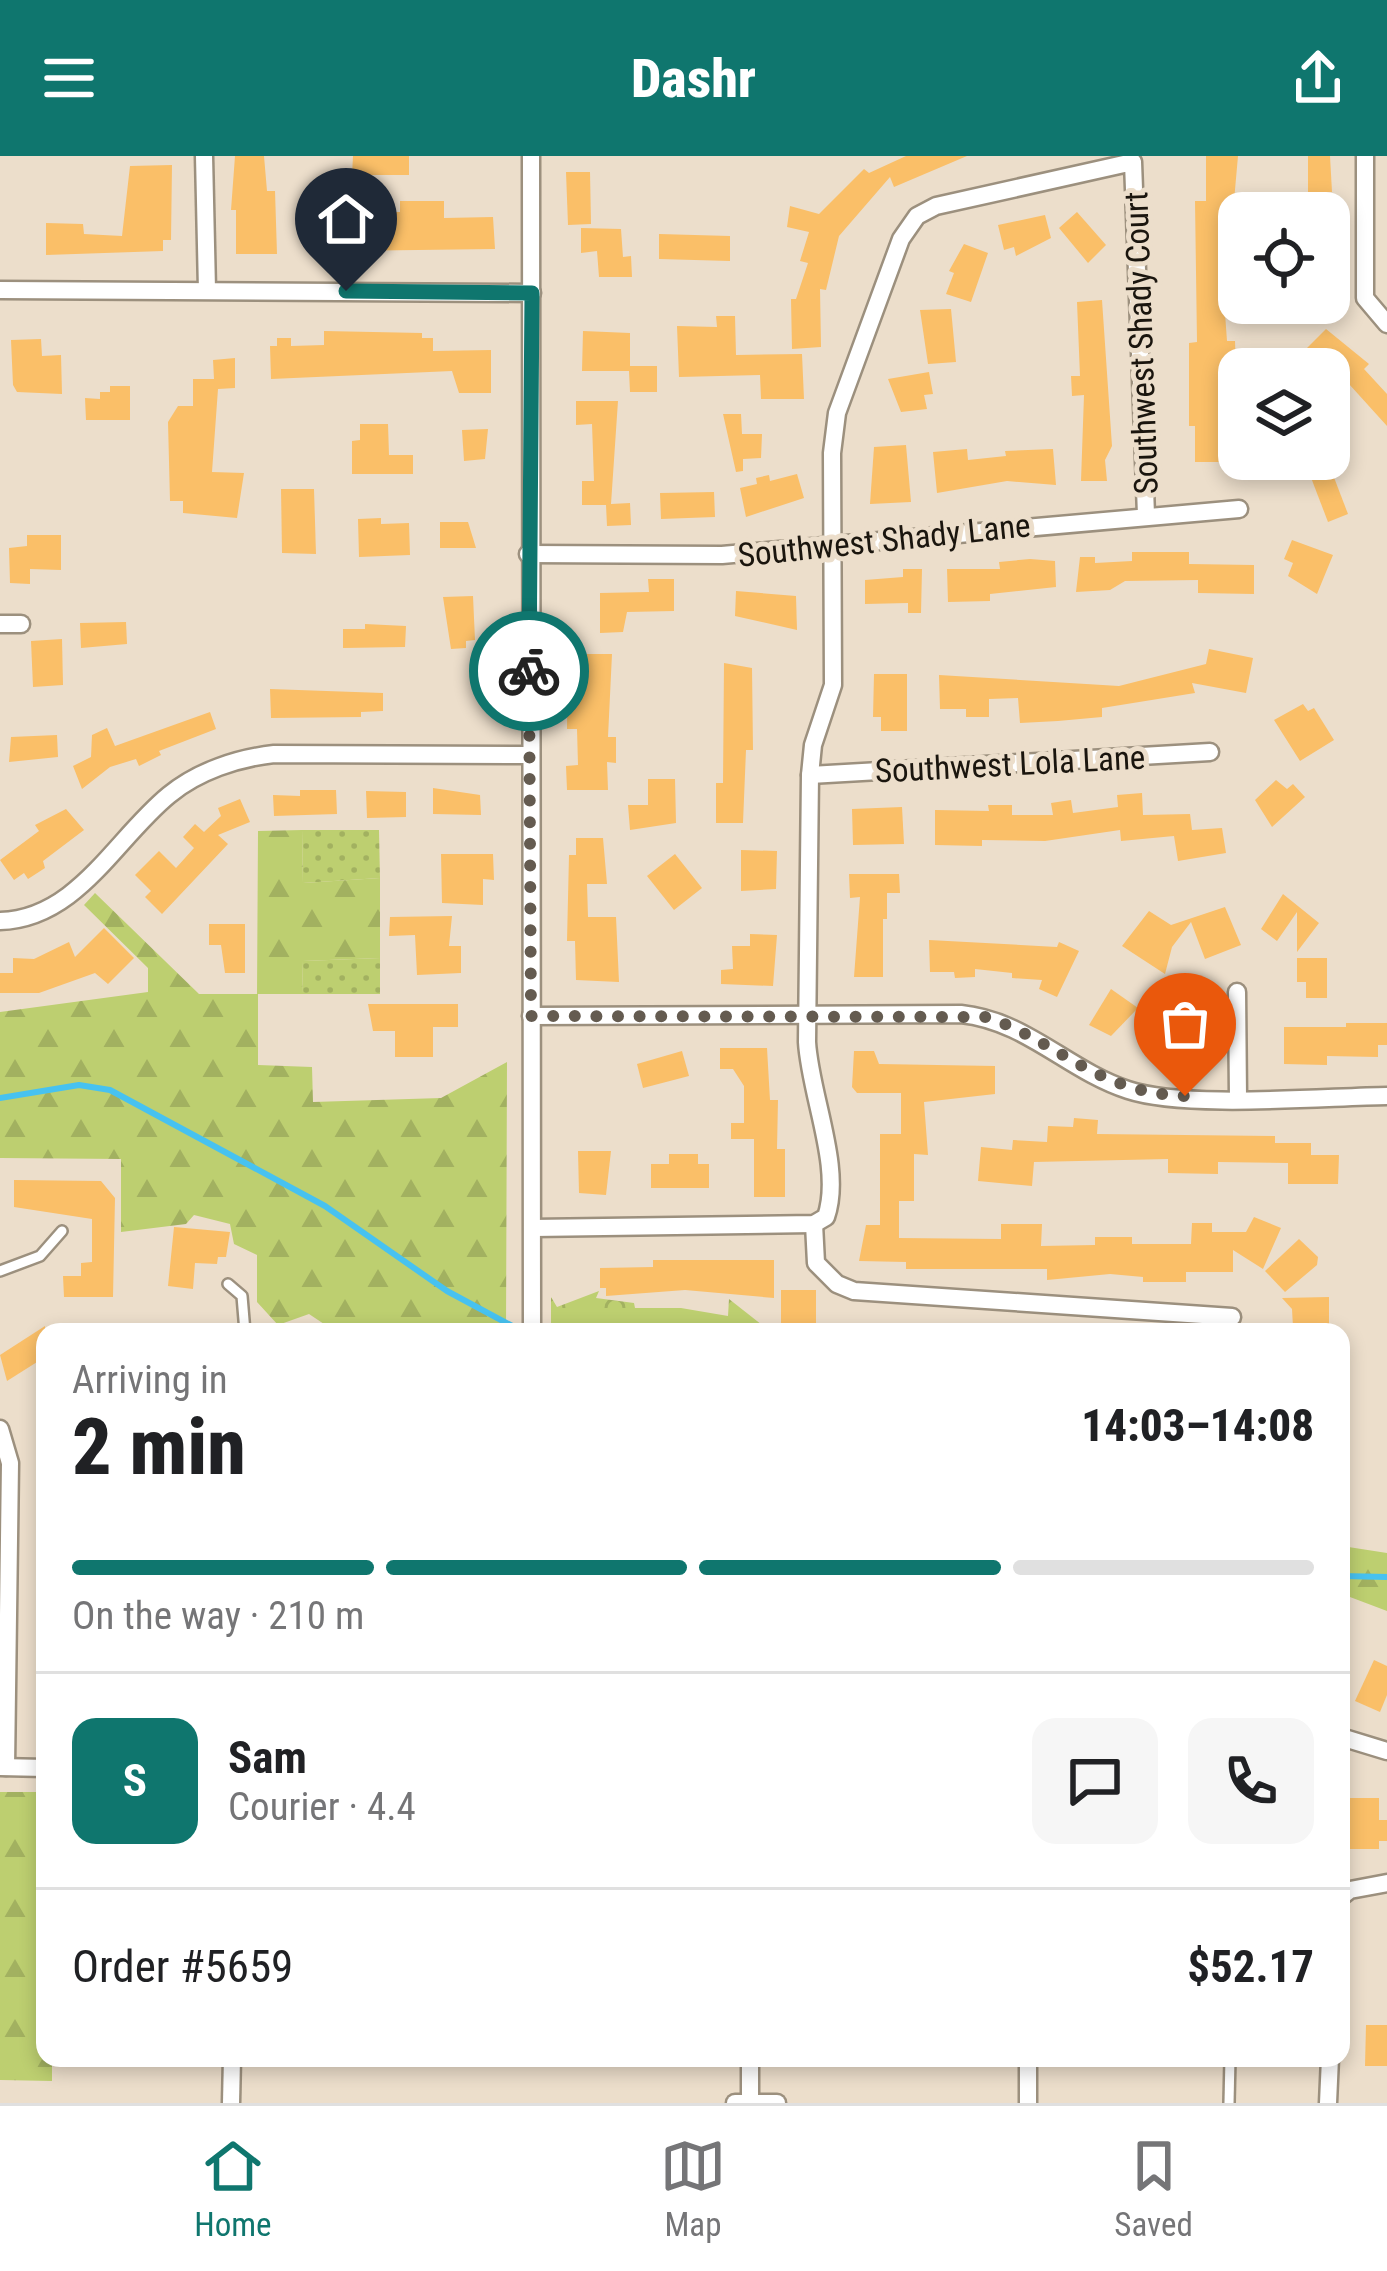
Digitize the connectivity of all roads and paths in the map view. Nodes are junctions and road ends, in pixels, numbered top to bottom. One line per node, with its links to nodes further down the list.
1 (203, 156): 5 (street)
2 (531, 156): 6 (street)
3 (1364, 156): 7 (street)
4 (0, 290): 5 (street)
5 (207, 290): 6 (street)
6 (532, 293): 11 (street)
7 (1387, 324)
8 (1239, 508): 9 (street, Southwest Shady Lane)
9 (1146, 515): 10 (street, Southwest Shady Lane); 10 (street, Southwest Shady Court)
10 (833, 542): 11 (street, Southwest Shady Lane); 16 (street)
11 (528, 554): 15 (street)
12 (0, 624): 13 (street)
13 (21, 624)
14 (1210, 752): 16 (street, Southwest Lola Lane)
15 (530, 755): 17 (street); 19 (street)
16 (810, 776): 20 (street)
17 (0, 921)
18 (1237, 992): 22 (street)
19 (531, 1016): 20 (street); 24 (street)
20 (808, 1016): 22 (street); 23 (street)
21 (1387, 1096): 22 (street)
22 (1238, 1097)
23 (814, 1224): 24 (street); 28 (street)
24 (533, 1228): 30 (street)
25 (62, 1232): 26 (lane)
26 (0, 1270)
27 (229, 1284): 29 (lane)
28 (1232, 1317)
29 (244, 1323)
30 (532, 1323)
31 (0, 1429): 34 (street)
32 (1350, 1740): 33 (street)
33 (1387, 1751)
34 (3, 1767): 35 (street)
35 (36, 1768)
36 (1387, 1883): 38 (street)
37 (1350, 1890): 38 (street)
38 (1368, 1890): 39 (street)
39 (1387, 1898)
40 (232, 2067): 45 (street)
41 (750, 2067): 47 (street)
42 (1028, 2067): 49 (street)
43 (1230, 2067): 50 (lane)
44 (1330, 2067): 51 (street)
45 (231, 2103)
46 (735, 2103): 47 (street)
47 (750, 2103): 48 (street)
48 (777, 2103)
49 (1028, 2103)
50 (1229, 2103)
51 (1328, 2103)

